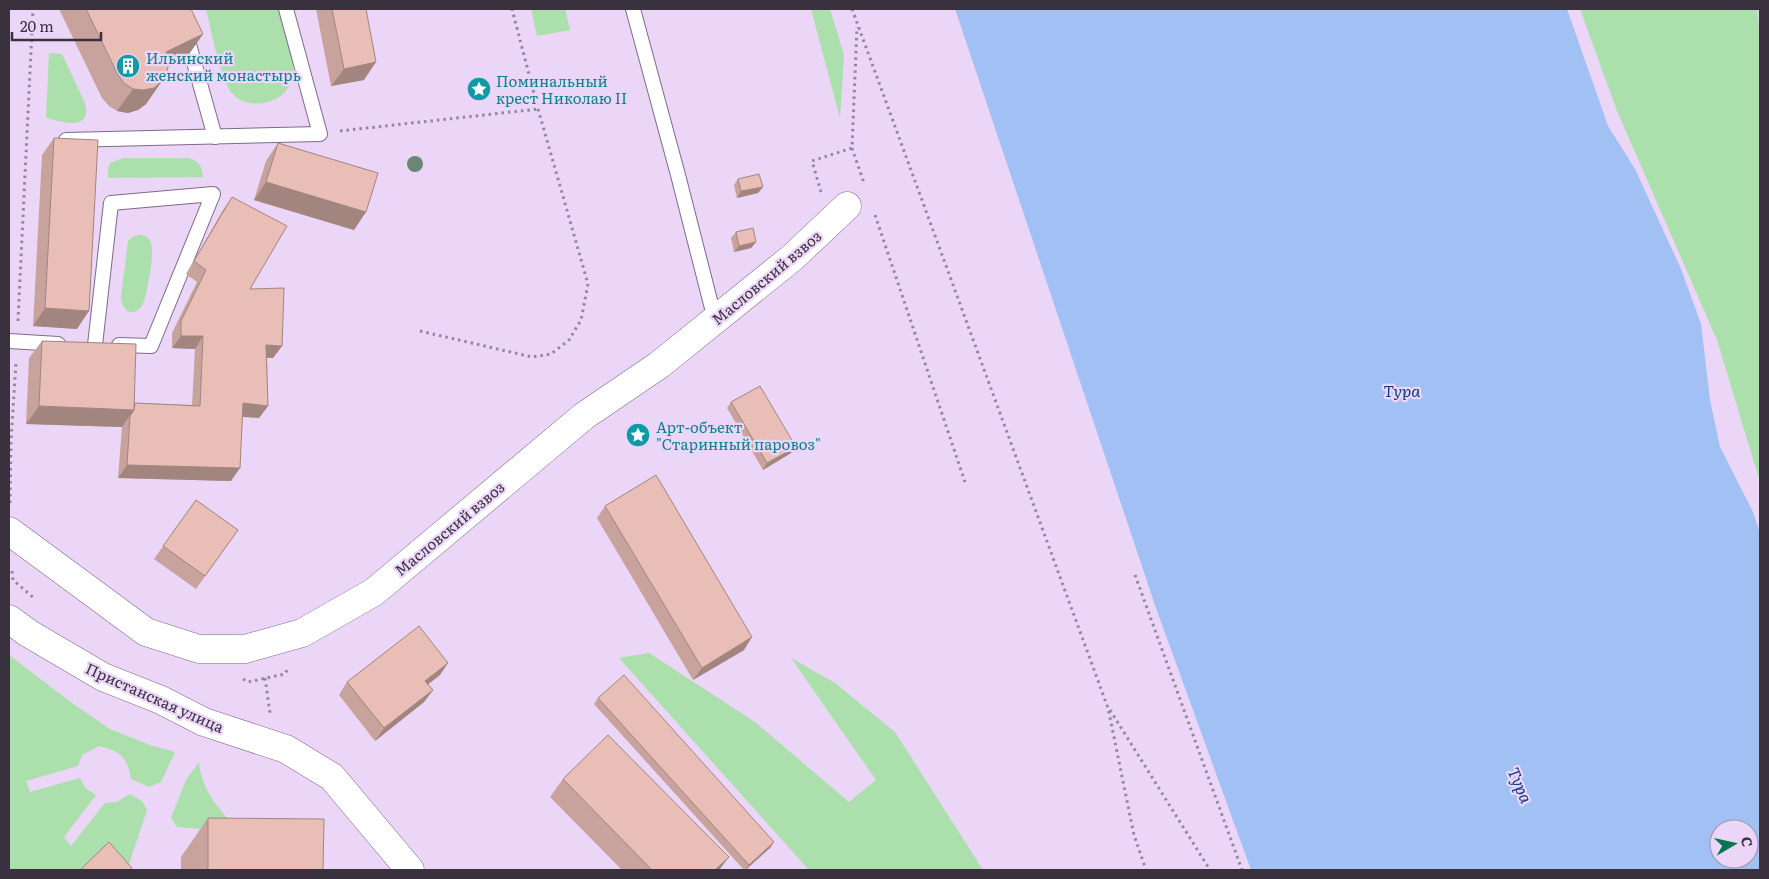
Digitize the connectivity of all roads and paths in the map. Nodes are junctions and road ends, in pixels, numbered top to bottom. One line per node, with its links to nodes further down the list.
1 (32, 9): 19 (path)
2 (180, 9): 10 (lane)
3 (286, 9): 10 (lane)
4 (512, 9): 8 (path)
5 (633, 9): 17 (lane)
6 (852, 9): 7 (path)
7 (857, 27): 12 (path); 29 (path)
8 (538, 109): 9 (path); 18 (path)
9 (368, 126)
10 (215, 137): 11 (lane)
11 (60, 140)
12 (852, 148): 13 (path); 14 (path)
13 (865, 186)
14 (822, 194)
15 (848, 206): 17 (street, Масловский взвоз)
16 (874, 213): 22 (path)
17 (715, 320): 23 (street, Масловский взвоз)
18 (420, 331)
19 (13, 342): 20 (lane); 23 (path)
20 (68, 344)
21 (91, 345): 21 (lane)
22 (965, 482)
23 (9, 531)
24 (1135, 575): 34 (path)
25 (9, 619): 31 (street, Пристанская улица)
26 (285, 674): 27 (path)
27 (265, 678): 28 (path); 30 (path)
28 (248, 682)
29 (1108, 708): 32 (path); 33 (path)
30 (271, 721)
31 (410, 870)
32 (1146, 870)
33 (1210, 870)
34 (1242, 870)

